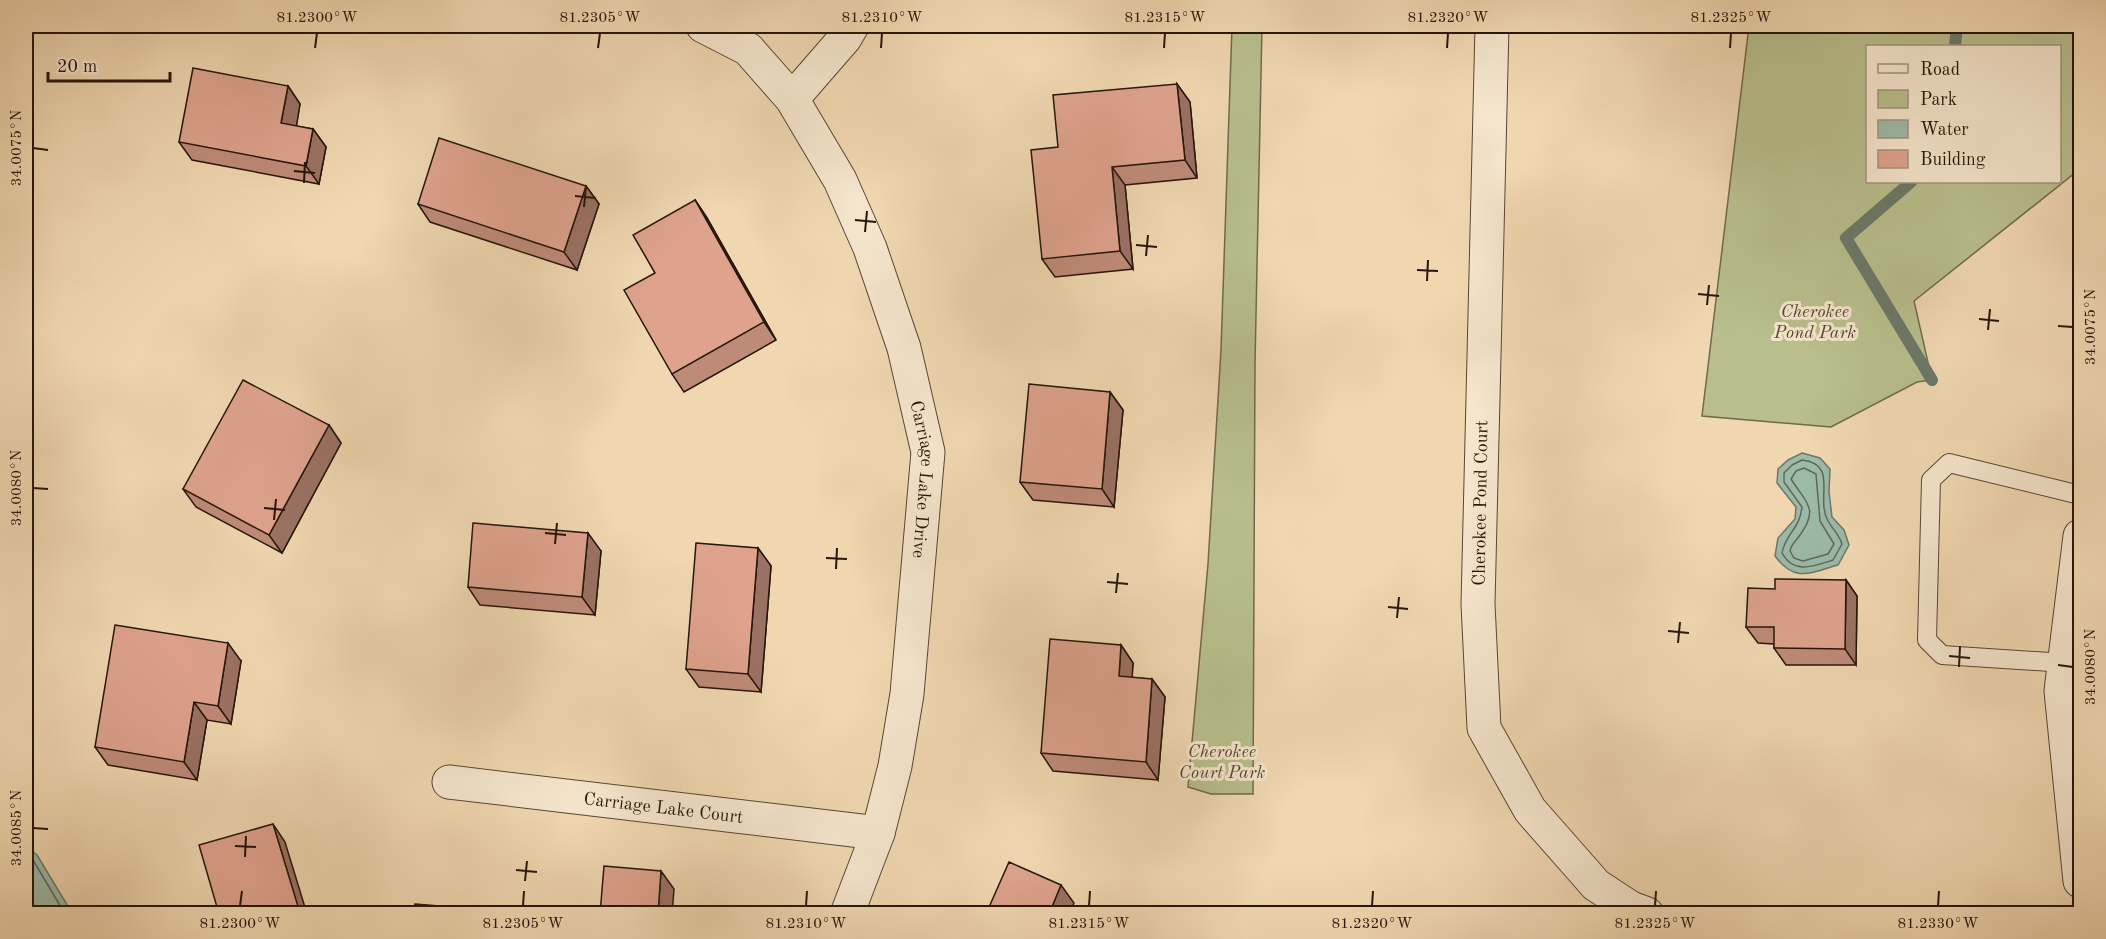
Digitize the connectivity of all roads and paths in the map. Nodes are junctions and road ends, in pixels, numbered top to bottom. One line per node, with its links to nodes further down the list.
1 (703, 26): 4 (street, Carriage Lake Drive)
2 (852, 26): 4 (street)
3 (1492, 26): 12 (street, Cherokee Pond Court)
4 (792, 99): 9 (street, Carriage Lake Drive)
5 (2080, 495): 7 (lane)
6 (2080, 536): 7 (street)
7 (2065, 663): 10 (street)
8 (448, 782): 9 (street, Carriage Lake Court)
9 (878, 832): 11 (street, Carriage Lake Drive)
10 (2080, 881)
11 (847, 914)
12 (1647, 914)

